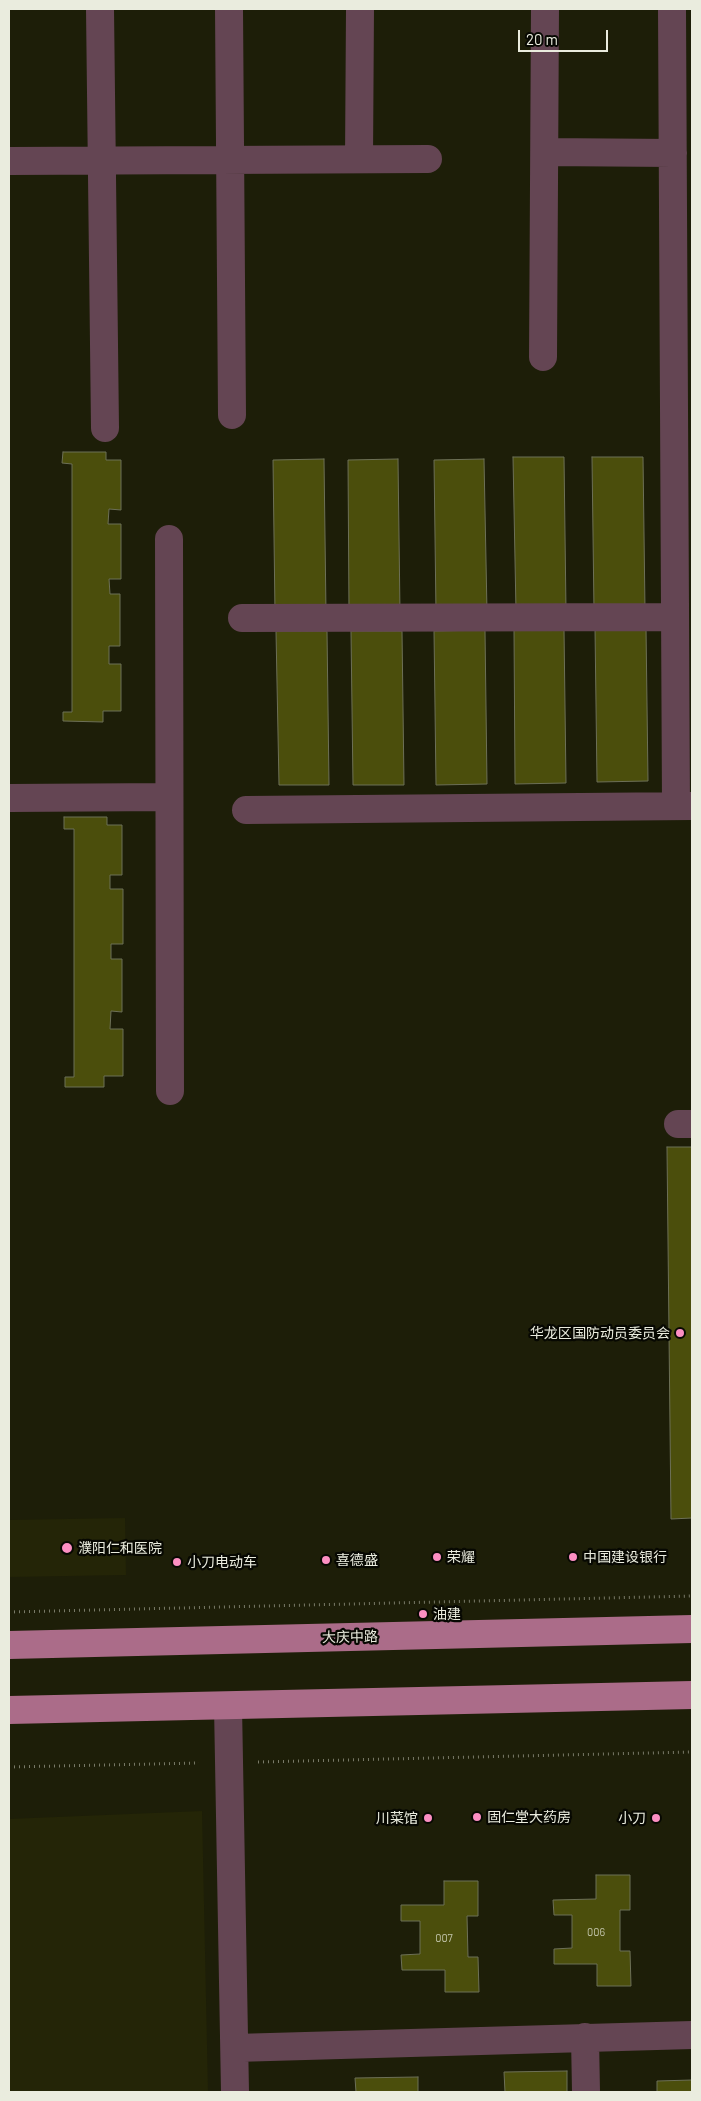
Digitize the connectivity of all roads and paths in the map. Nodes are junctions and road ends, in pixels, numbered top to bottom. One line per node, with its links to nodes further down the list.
1 (100, 9): 13 (street)
2 (229, 9): 11 (street)
3 (360, 9): 9 (street)
4 (545, 9): 7 (street)
5 (672, 9): 6 (street)
6 (682, 118): 8 (street)
7 (546, 152): 8 (street); 14 (street)
8 (673, 153): 16 (street)
9 (359, 159): 10 (street); 11 (street)
10 (428, 159)
11 (230, 160): 13 (street); 15 (street)
12 (9, 161): 13 (street)
13 (101, 161): 17 (street)
14 (543, 357)
15 (232, 415)
16 (683, 416): 19 (street)
17 (105, 428)
18 (169, 539): 21 (street)
19 (675, 617): 20 (street); 23 (street)
20 (242, 618)
21 (170, 796): 22 (street); 25 (street)
22 (9, 798)
23 (684, 806): 24 (street)
24 (246, 810)
25 (170, 1091)
26 (692, 1596): 27 (path)
27 (9, 1612)
28 (692, 1629): 29 (main road, 大庆中路)
29 (9, 1645)
30 (692, 1695): 31 (main road)
31 (228, 1706): 32 (main road); 34 (street)
32 (9, 1710)
33 (692, 1752): 34 (path)
34 (230, 1762): 35 (path); 38 (street)
35 (9, 1767)
36 (692, 2036): 37 (street)
37 (585, 2037): 38 (street); 40 (street)
38 (235, 2048): 39 (street)
39 (236, 2092)
40 (586, 2092)

